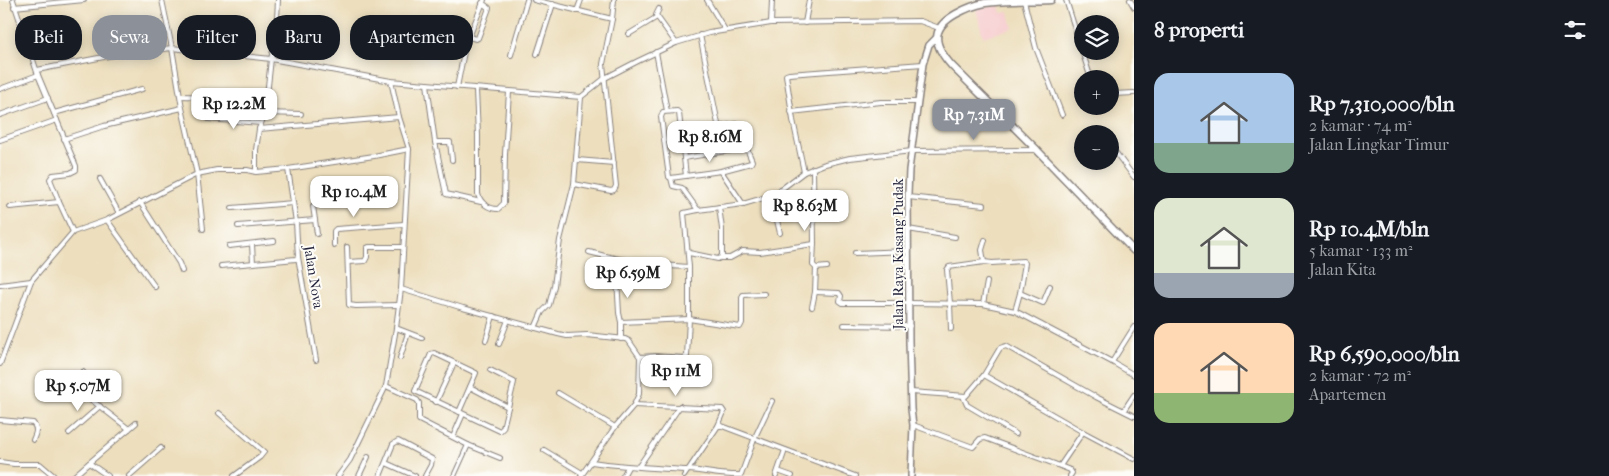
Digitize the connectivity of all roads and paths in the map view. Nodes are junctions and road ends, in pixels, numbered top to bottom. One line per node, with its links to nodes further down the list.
1 (12, 0): 18 (street)
2 (84, 0): 18 (street)
3 (162, 0): 36 (street)
4 (278, 0): 22 (street)
5 (527, 0): 39 (street)
6 (534, 0): 17 (street)
7 (581, 0): 21 (street)
8 (614, 0): 24 (street)
9 (707, 0): 30 (street)
10 (772, 0): 26 (street)
11 (809, 0): 25 (street)
12 (1050, 0): 15 (highway)
13 (1066, 0): 28 (street)
14 (1130, 0): 19 (street)
15 (1024, 1): 29 (highway); 67 (street)
16 (483, 2): 27 (street); 33 (street)
17 (553, 4): 21 (street); 38 (street)
18 (14, 7): 44 (street)
19 (1134, 7)
20 (659, 9): 23 (street)
21 (577, 11): 24 (street)
22 (277, 15)
23 (657, 17): 31 (street); 35 (street)
24 (612, 19): 46 (street)
25 (805, 22): 26 (street); 29 (street)
26 (771, 23): 30 (street)
27 (473, 27)
28 (1074, 27)
29 (939, 28): 34 (highway)
30 (725, 30): 32 (street)
31 (630, 34)
32 (700, 35): 35 (street); 77 (street)
33 (473, 37)
34 (937, 37): 43 (street, Jalan Raya Kasang Pudak); 79 (highway)
35 (676, 43): 37 (street)
36 (172, 48): 40 (street); 44 (street); 56 (street)
37 (656, 52): 46 (street); 62 (street)
38 (537, 54)
39 (510, 55)
40 (266, 59)
41 (271, 60): 47 (street); 59 (street)
42 (464, 60): 49 (street)
43 (923, 64): 60 (street, Jalan Raya Kasang Pudak); 63 (street)
44 (36, 70): 45 (street)
45 (38, 75): 50 (street); 57 (street)
46 (605, 78): 58 (street); 85 (street)
47 (391, 81): 48 (street); 69 (street)
48 (427, 84): 49 (street); 76 (street)
49 (457, 88): 52 (street)
50 (0, 89)
51 (142, 89): 64 (street)
52 (476, 90): 53 (street); 100 (street)
53 (509, 92): 58 (street); 100 (street)
54 (1134, 93): 55 (street)
55 (1119, 94)
56 (181, 96): 59 (street); 61 (street)
57 (48, 98): 64 (street); 68 (street)
58 (581, 98): 84 (street)
59 (267, 100): 65 (street)
60 (918, 102): 63 (street); 80 (street, Jalan Raya Kasang Pudak)
61 (182, 108): 74 (street); 91 (street)
62 (666, 111): 82 (street); 94 (street)
63 (791, 112): 90 (street)
64 (54, 113): 71 (street)
65 (265, 113): 66 (street); 72 (street)
66 (300, 114)
67 (1062, 115)
68 (0, 116)
69 (399, 117): 73 (street); 78 (street)
70 (210, 119): 72 (street)
71 (57, 120): 74 (street); 75 (street)
72 (261, 123): 73 (street)
73 (259, 129): 89 (street)
74 (64, 139): 98 (street)
75 (0, 140)
76 (435, 142): 83 (street); 100 (street)
77 (743, 148): 82 (street); 88 (street)
78 (409, 149): 86 (street); 114 (street)
79 (1037, 150): 80 (street); 131 (highway)
80 (912, 151): 87 (street); 97 (street, Jalan Raya Kasang Pudak)
81 (1119, 157): 93 (street)
82 (684, 158): 92 (street)
83 (452, 160)
84 (577, 160): 85 (street); 96 (street)
85 (614, 163): 96 (street)
86 (288, 168): 89 (street); 101 (street, Jalan Nova)
87 (813, 168): 90 (street); 110 (street)
88 (721, 171): 92 (street); 102 (street)
89 (256, 172): 91 (street)
90 (804, 172): 102 (street)
91 (197, 174): 99 (street); 116 (street)
92 (686, 176): 94 (street)
93 (1134, 177)
94 (671, 178): 108 (street)
95 (100, 179): 109 (street)
96 (574, 184): 169 (street)
97 (908, 197): 103 (street); 117 (street, Jalan Raya Kasang Pudak)
98 (58, 202): 105 (street); 118 (street)
99 (140, 202): 109 (street); 144 (street)
100 (481, 202)
101 (293, 203): 106 (street); 113 (street, Jalan Nova)
102 (743, 204): 107 (street)
103 (984, 205)
104 (313, 206): 112 (street)
105 (10, 207)
106 (232, 208)
107 (719, 208): 108 (street); 136 (street)
108 (698, 210): 134 (street)
109 (118, 213): 111 (street)
110 (814, 213): 119 (street); 125 (street)
111 (107, 220): 118 (street); 150 (street)
112 (315, 220): 113 (street); 120 (street)
113 (296, 222): 115 (street); 135 (street, Jalan Nova)
114 (404, 224): 126 (street); 129 (street)
115 (238, 226)
116 (203, 229)
117 (908, 229): 121 (street); 130 (street, Jalan Raya Kasang Pudak)
118 (73, 232): 146 (street)
119 (780, 233)
120 (317, 234)
121 (955, 237)
122 (985, 240): 138 (street)
123 (274, 241): 124 (street)
124 (252, 244): 127 (street); 139 (street)
125 (814, 244): 136 (street); 143 (street)
126 (334, 245)
127 (229, 246)
128 (348, 247): 137 (street)
129 (403, 247): 137 (street); 151 (street)
130 (908, 251): 133 (street); 155 (street, Jalan Raya Kasang Pudak)
131 (1134, 251)
132 (589, 252): 141 (street)
133 (855, 253)
134 (689, 254): 136 (street); 141 (street)
135 (298, 257): 139 (street); 178 (street, Jalan Nova)
136 (721, 258)
137 (348, 262): 158 (street)
138 (984, 262): 153 (street); 156 (street)
139 (253, 263): 140 (street)
140 (221, 266)
141 (689, 267): 162 (street)
142 (826, 267): 143 (street)
143 (816, 268): 152 (street)
144 (182, 271)
145 (617, 278): 164 (street)
146 (31, 281): 148 (street); 181 (street)
147 (988, 282): 157 (street)
148 (0, 285)
149 (1050, 286): 153 (street)
150 (155, 288)
151 (401, 289): 158 (street); 161 (street)
152 (814, 292): 155 (street); 159 (street)
153 (1020, 293): 160 (street)
154 (764, 294): 162 (street)
155 (910, 303): 156 (street); 166 (street, Jalan Raya Kasang Pudak)
156 (950, 304): 157 (street); 170 (street)
157 (983, 304): 160 (street)
158 (398, 305): 168 (street)
159 (812, 307)
160 (1015, 311): 179 (street)
161 (493, 316): 163 (street); 174 (street)
162 (689, 319): 164 (street); 177 (street)
163 (508, 320): 169 (street); 175 (street)
164 (621, 322): 173 (street)
165 (844, 325): 166 (street)
166 (910, 326): 188 (street, Jalan Raya Kasang Pudak)
167 (1134, 327): 179 (street)
168 (396, 328): 171 (street); 186 (street)
169 (534, 328): 173 (street)
170 (951, 328)
171 (408, 333): 172 (street); 176 (street)
172 (422, 338)
173 (622, 339): 177 (street)
174 (486, 340)
175 (499, 344)
176 (400, 358)
177 (640, 358): 194 (street)
178 (316, 360)
179 (1112, 362): 185 (street)
180 (454, 363): 187 (street); 193 (street); 193 (street)
181 (0, 364)
182 (490, 370): 197 (street)
183 (83, 372): 195 (street)
184 (984, 375): 191 (street); 198 (street); 209 (street)
185 (1134, 375)
186 (386, 386): 212 (street); 238 (street)
187 (470, 388): 197 (street); 199 (street)
188 (911, 392): 191 (street); 205 (street, Jalan Raya Kasang Pudak)
189 (558, 393): 207 (street)
190 (1134, 395): 198 (street)
191 (963, 396): 211 (street)
192 (772, 401): 213 (street)
193 (436, 402): 199 (street)
194 (634, 405): 196 (street); 207 (street)
195 (100, 406): 208 (street); 210 (street)
196 (680, 406): 206 (street); 226 (street)
197 (508, 407): 201 (street)
198 (1124, 410): 202 (street)
199 (459, 412): 201 (street)
200 (219, 413): 237 (street)
201 (464, 414): 212 (street)
202 (1134, 416)
203 (0, 420): 214 (street)
204 (136, 423): 208 (street)
205 (913, 425): 227 (street); 250 (street, Jalan Raya Kasang Pudak)
206 (718, 426): 213 (street); 229 (street)
207 (615, 427): 223 (street)
208 (129, 429): 224 (street)
209 (1083, 432): 221 (street); 227 (street)
210 (69, 433)
211 (1016, 434)
212 (453, 437): 215 (street)
213 (755, 437): 218 (street); 246 (street)
214 (33, 440)
215 (468, 445): 220 (street); 243 (street)
216 (161, 448): 236 (street)
217 (544, 450): 231 (street)
218 (785, 450): 230 (street); 249 (street)
219 (368, 457): 239 (street)
220 (500, 458)
221 (1134, 459)
222 (0, 462): 233 (street)
223 (592, 462): 228 (street); 231 (street)
224 (89, 463): 234 (street); 235 (street)
225 (386, 463): 240 (street); 241 (street); 242 (street)
226 (639, 466): 228 (street); 229 (street)
227 (1060, 466): 251 (street)
228 (628, 467): 244 (street)
229 (688, 470): 232 (street); 245 (street)
230 (778, 471): 247 (street); 248 (street)
231 (581, 475)
232 (708, 475): 246 (street)
233 (54, 476)
234 (74, 476)
235 (108, 476)
236 (129, 476)
237 (234, 476)
238 (338, 476)
239 (358, 476)
240 (380, 476)
241 (415, 476)
242 (425, 476)
243 (454, 476)
244 (623, 476)
245 (684, 476)
246 (731, 476)
247 (776, 476)
248 (792, 476)
249 (855, 476)
250 (911, 476)
251 (1070, 476)

